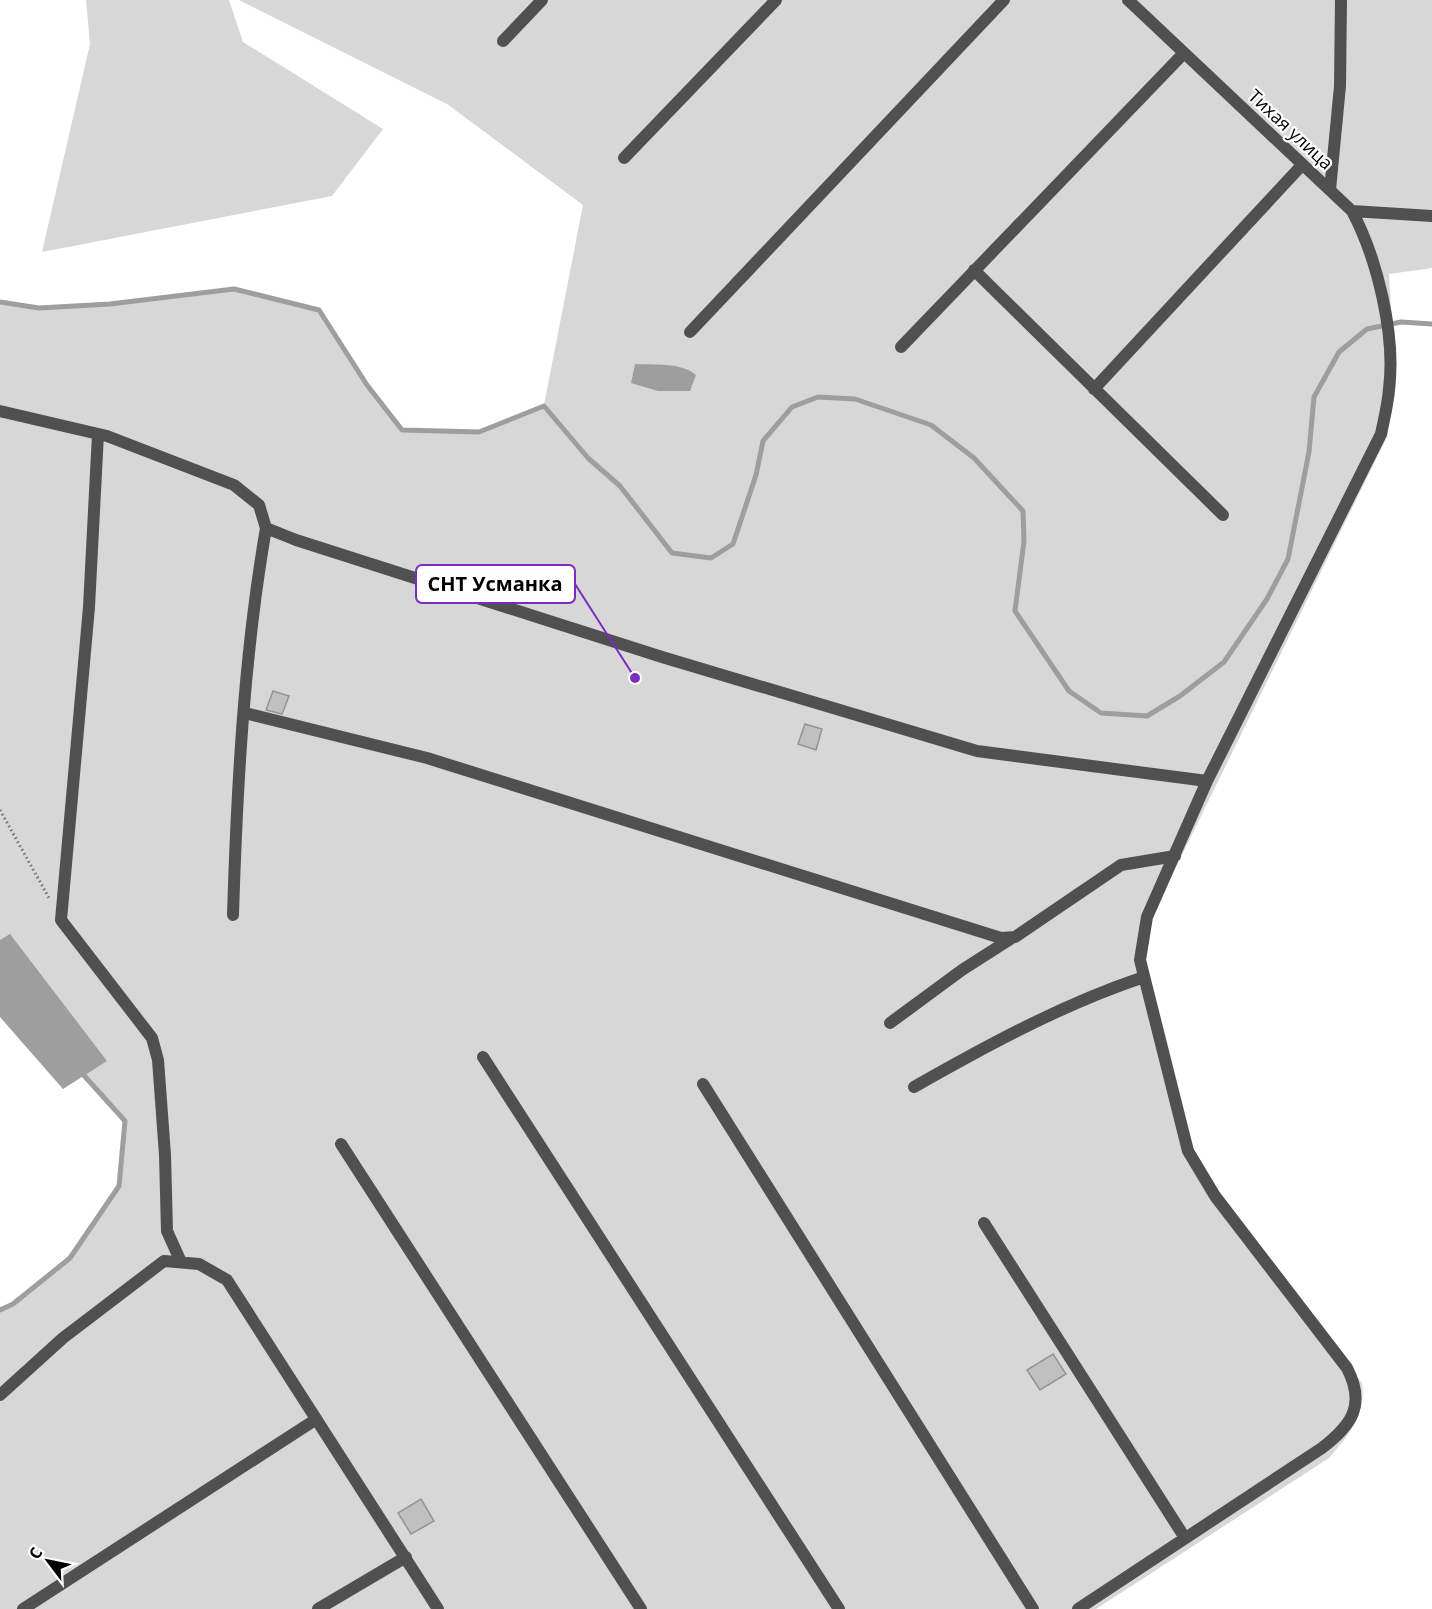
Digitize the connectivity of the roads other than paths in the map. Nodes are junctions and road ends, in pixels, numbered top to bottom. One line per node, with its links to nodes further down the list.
1 (542, 0): 6 (street)
2 (776, 0): 8 (street)
3 (1004, 0): 14 (street)
4 (1128, 0): 7 (street, Тихая улица)
5 (1341, 0): 10 (street)
6 (503, 41)
7 (1184, 53): 9 (street, Тихая улица); 13 (street)
8 (624, 158)
9 (1302, 165): 10 (street, Тихая улица); 16 (street)
10 (1330, 190): 11 (street, Тихая улица)
11 (1352, 211): 12 (street); 22 (street, Тихая улица)
12 (1432, 216)
13 (974, 270): 15 (street); 16 (street)
14 (690, 332)
15 (901, 347)
16 (1094, 388): 19 (street)
17 (0, 411): 18 (street)
18 (98, 434): 20 (street); 33 (street)
19 (1223, 515)
20 (266, 528): 21 (street); 22 (street)
21 (245, 713): 24 (street); 25 (street)
22 (1207, 781): 23 (street, Тихая улица)
23 (1175, 856): 25 (street); 26 (street, Тихая улица)
24 (233, 915)
25 (1015, 937): 27 (street)
26 (1144, 977): 30 (street); 36 (street, Тихая улица)
27 (890, 1023)
28 (483, 1057): 42 (street)
29 (703, 1084): 43 (street)
30 (914, 1087)
31 (341, 1144): 41 (street)
32 (984, 1223): 36 (street)
33 (181, 1262): 34 (street); 35 (street)
34 (0, 1395)
35 (315, 1420): 37 (street); 38 (street)
36 (1185, 1538): 44 (street, Тихая улица)
37 (406, 1557): 39 (street); 40 (street)
38 (23, 1609)
39 (318, 1609)
40 (438, 1609)
41 (641, 1609)
42 (839, 1609)
43 (1033, 1609)
44 (1078, 1609)

